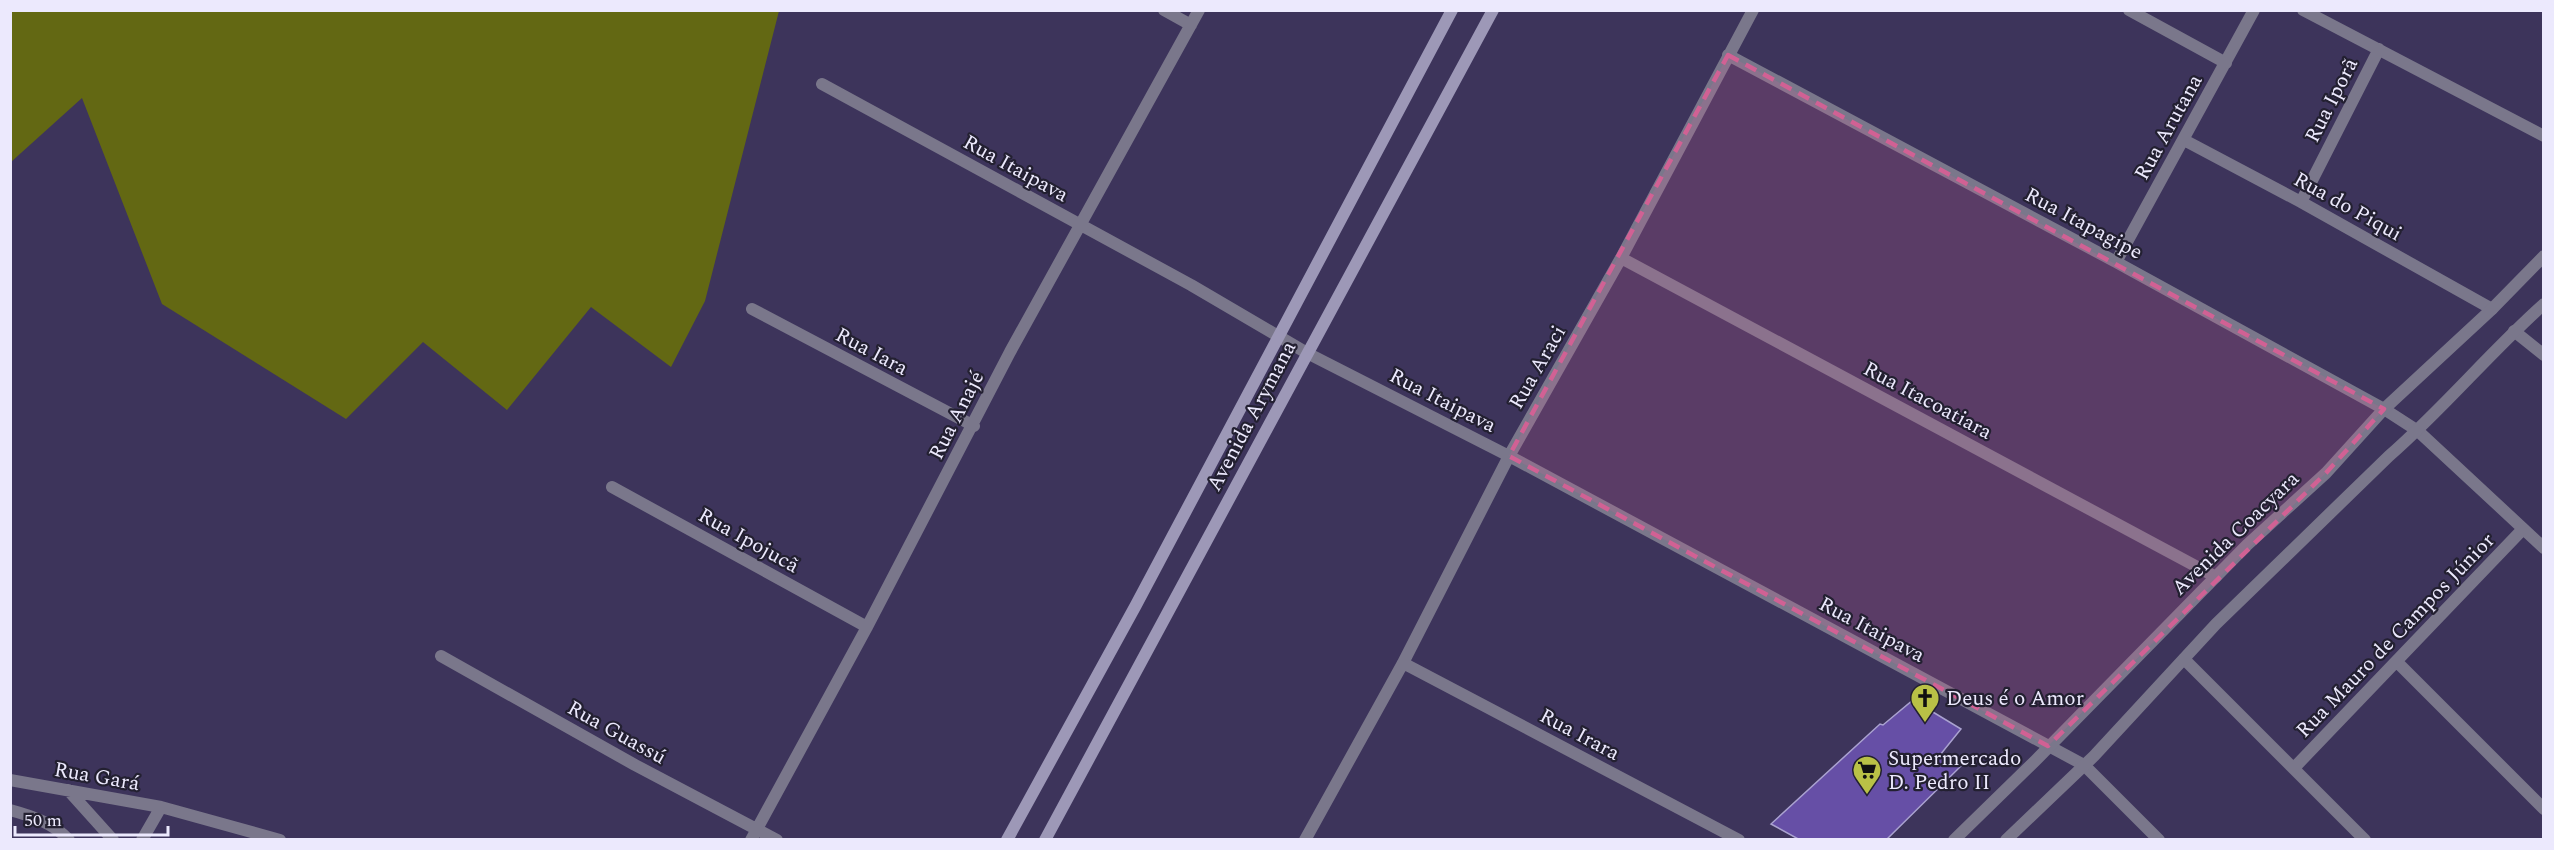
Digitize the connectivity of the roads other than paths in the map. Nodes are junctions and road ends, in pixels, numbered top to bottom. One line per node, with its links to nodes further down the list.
1 (1164, 10): 9 (street)
2 (1199, 10): 9 (street, Rua Anajé)
3 (1452, 10): 25 (main road, Avenida Arymana)
4 (1493, 10): 26 (main road, Avenida Arymana)
5 (1753, 10): 11 (street, Rua Araci)
6 (2129, 10): 12 (street)
7 (2254, 10): 12 (street, Rua Arutana)
8 (2303, 10): 10 (street)
9 (1191, 25): 17 (street, Rua Anajé)
10 (2379, 49): 14 (street); 16 (street, Rua Iporã)
11 (1728, 55): 19 (street, Rua Araci); 20 (street, Rua Itapagipe)
12 (2226, 63): 15 (street, Rua Arutana)
13 (822, 84): 17 (street, Rua Itaipava)
14 (2544, 136)
15 (2184, 140): 16 (street, Rua do Piqui); 20 (street, Rua Arutana)
16 (2301, 202): 23 (street, Rua do Piqui)
17 (1080, 225): 25 (street, Rua Itaipava); 29 (street, Rua Anajé)
18 (2544, 256): 23 (street, Avenida Coacyara)
19 (1622, 258): 31 (street, Rua Araci); 35 (street, Rua Itacoatiara)
20 (2116, 262): 28 (street, Rua Itapagipe)
21 (2544, 304): 24 (street)
22 (752, 309): 29 (street, Rua Iara)
23 (2492, 309): 28 (street, Avenida Coacyara)
24 (2514, 331): 27 (street); 30 (street)
25 (1278, 334): 26 (street, Rua Itaipava); 55 (main road, Avenida Arymana)
26 (1307, 353): 31 (street, Rua Itaipava); 56 (main road, Avenida Arymana)
27 (2544, 356)
28 (2384, 409): 30 (street, Rua Itapagipe); 35 (street, Avenida Coacyara)
29 (974, 426): 36 (street, Rua Anajé)
30 (2418, 431): 33 (street, Rua Itapagipe); 38 (street)
31 (1509, 456): 40 (street, Rua Araci); 41 (street, Rua Itaipava)
32 (612, 487): 36 (street, Rua Ipojucã)
33 (2523, 529): 34 (street, Rua Itapagipe); 39 (street, Rua Mauro de Campos Júnior)
34 (2544, 548)
35 (2216, 577): 41 (street, Avenida Coacyara)
36 (867, 627): 49 (street, Rua Anajé)
37 (441, 656): 49 (street, Rua Guassú)
38 (2184, 659): 42 (street); 43 (street)
39 (2397, 662): 43 (street, Rua Mauro de Campos Júnior); 47 (street)
40 (1403, 663): 57 (street, Rua Araci); 58 (street, Rua Irara)
41 (2048, 746): 42 (street, Rua Itaipava); 59 (street, Avenida Coacyara)
42 (2084, 765): 60 (street); 61 (street, Rua Itaipava)
43 (2294, 768): 62 (street)
44 (10, 780): 45 (street, Rua Gará)
45 (68, 790): 46 (street, Rua Gará); 51 (street)
46 (161, 807): 52 (street); 53 (street, Rua Gará)
47 (2544, 809)
48 (10, 810): 50 (street)
49 (754, 834): 54 (street, Rua Guassú)
50 (69, 840)
51 (112, 840)
52 (142, 840)
53 (280, 840)
54 (777, 840)
55 (1007, 840)
56 (1045, 840)
57 (1305, 840)
58 (1739, 840)
59 (1954, 840)
60 (2006, 840)
61 (2159, 840)
62 (2364, 840)

